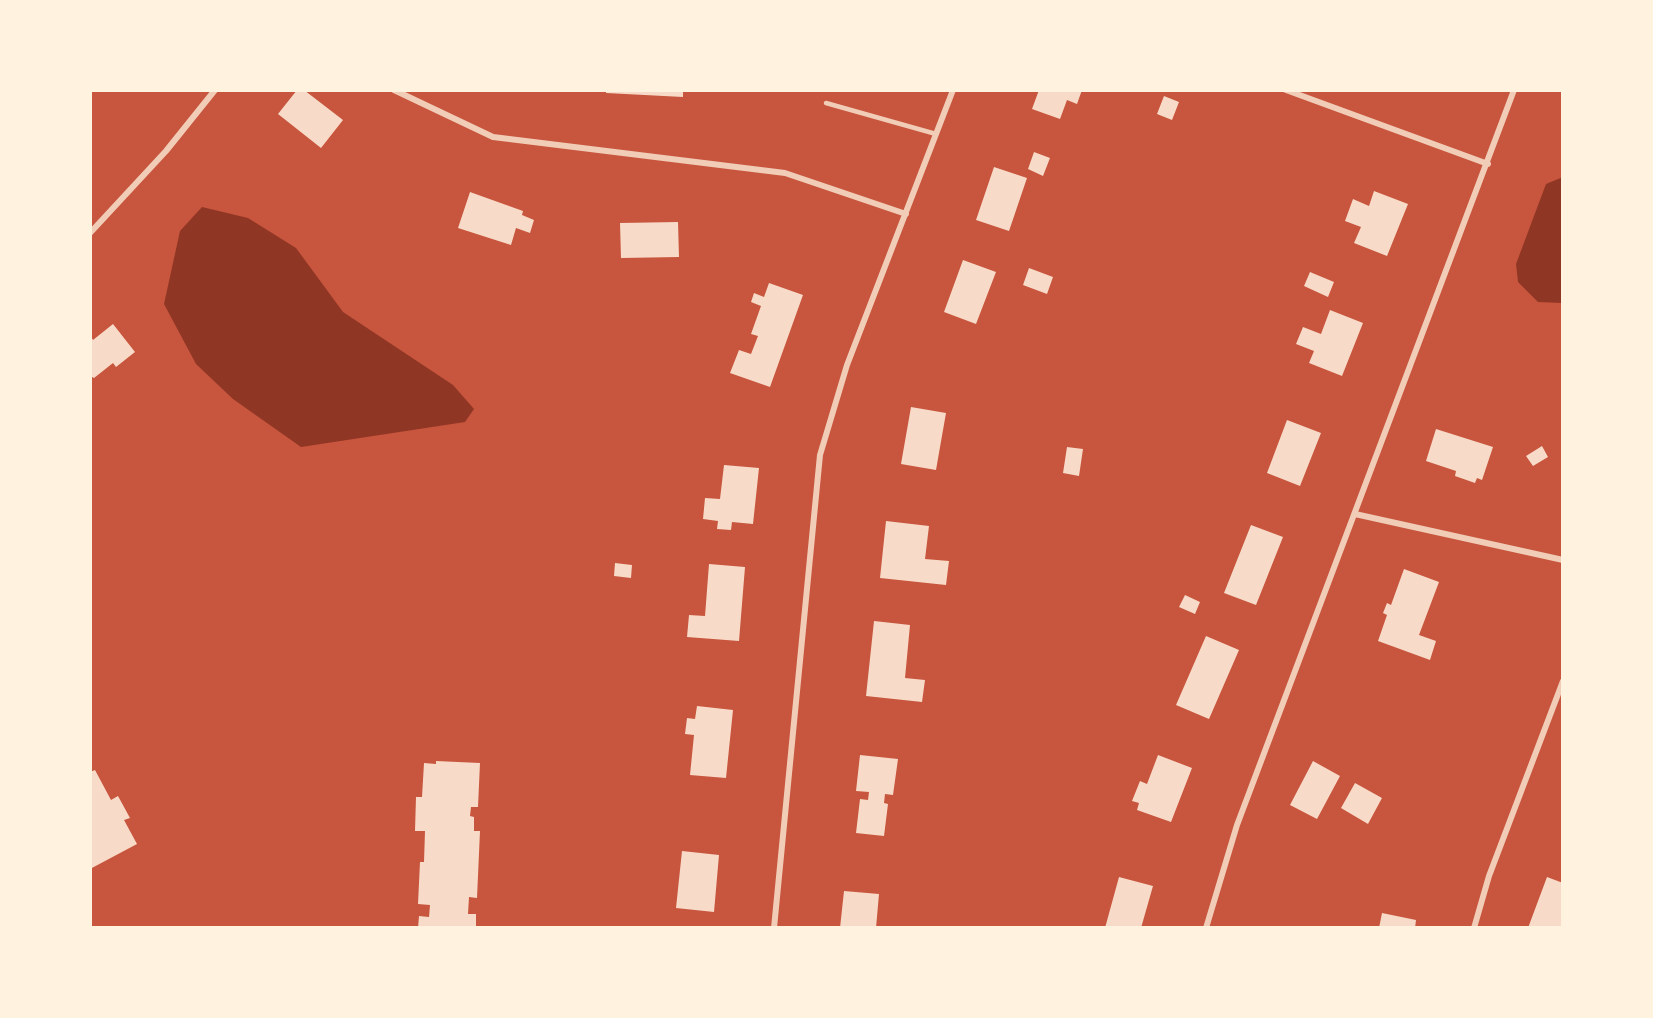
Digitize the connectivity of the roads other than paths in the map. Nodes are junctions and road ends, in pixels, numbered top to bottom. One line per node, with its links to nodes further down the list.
1 (215, 90): 10 (street)
2 (394, 90): 9 (street)
3 (953, 90): 7 (street)
4 (1286, 90): 8 (street)
5 (1515, 90): 8 (street)
6 (826, 103): 7 (lane)
7 (936, 134): 9 (street)
8 (1488, 164): 11 (street)
9 (906, 213): 14 (street)
10 (90, 233)
11 (1355, 514): 12 (street); 15 (street)
12 (1563, 560)
13 (1563, 681): 16 (street)
14 (774, 928)
15 (1206, 928)
16 (1474, 928)

